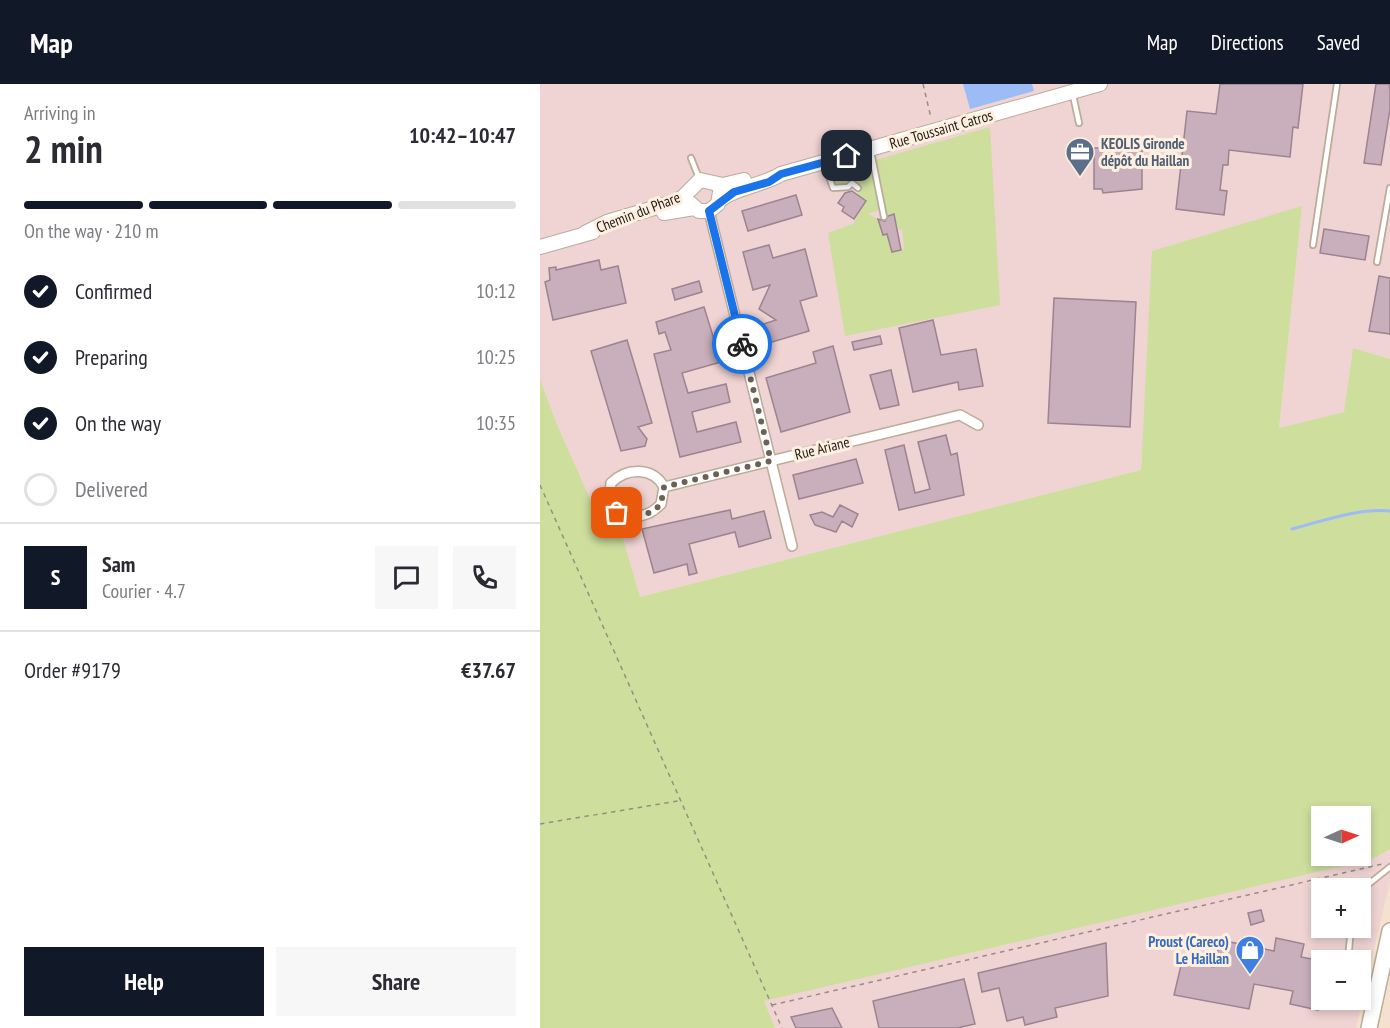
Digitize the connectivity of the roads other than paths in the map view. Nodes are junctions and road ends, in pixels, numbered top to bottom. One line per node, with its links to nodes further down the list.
1 (1100, 84): 3 (street, Rue Toussaint Catros)
2 (1337, 84): 18 (lane)
3 (1072, 92): 4 (lane); 5 (street, Rue Toussaint Catros)
4 (1079, 123)
5 (870, 149): 7 (street, Rue Toussaint Catros); 16 (lane)
6 (691, 158): 10 (lane)
7 (824, 162): 8 (street, Rue Toussaint Catros); 11 (lane)
8 (781, 174): 9 (street, Rue Toussaint Catros); 13 (street, Rue Toussaint Catros)
9 (714, 183): 10 (street); 13 (street)
10 (695, 185): 14 (street); 17 (street, Chemin du Phare)
11 (858, 188)
12 (1390, 188): 20 (lane)
13 (720, 200): 15 (street)
14 (694, 208): 15 (street); 17 (street, Chemin du Phare)
15 (709, 211): 22 (street)
16 (884, 217)
17 (585, 233): 19 (street, Chemin du Phare)
18 (1312, 245)
19 (540, 247)
20 (1377, 262)
21 (978, 425): 22 (street, Rue Ariane)
22 (771, 461): 23 (street, Rue Ariane); 24 (street)
23 (664, 487): 23 (street)
24 (792, 546)
25 (1390, 867): 26 (lane)
26 (1371, 882)
27 (1390, 931): 29 (main road)
28 (1371, 991): 29 (lane)
29 (1377, 992): 30 (main road)
30 (1369, 1028)

